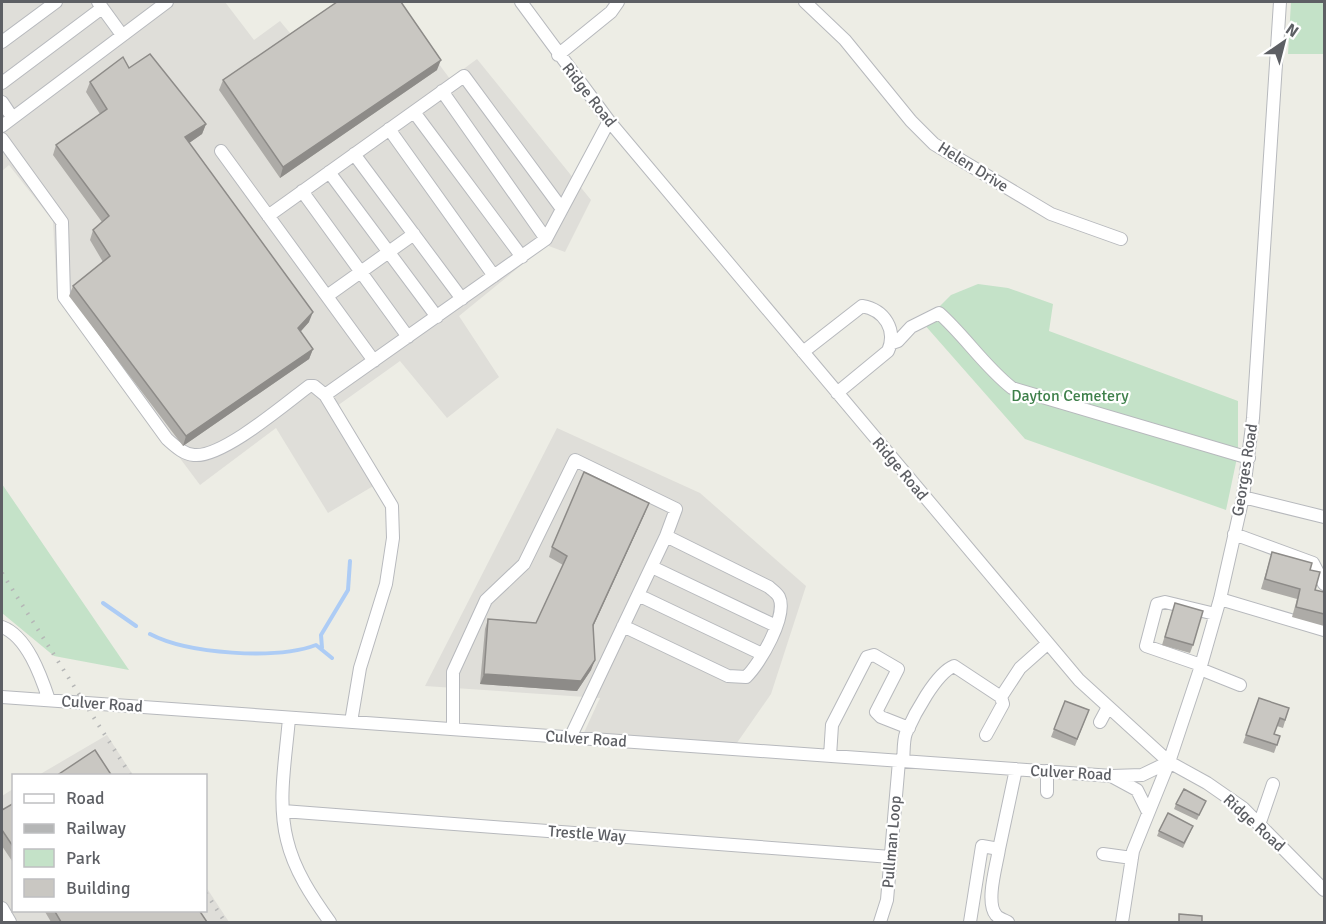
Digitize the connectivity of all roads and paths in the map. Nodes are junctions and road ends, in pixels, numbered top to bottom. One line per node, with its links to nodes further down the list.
1 (56, 2): 9 (street)
2 (167, 2): 8 (street)
3 (521, 2): 10 (street, Ridge Road)
4 (618, 2): 10 (street)
5 (805, 2): 28 (street, Helen Drive)
6 (1280, 2): 42 (street, Georges Road)
7 (99, 5): 8 (street); 11 (street)
8 (122, 35): 15 (street)
9 (2, 42)
10 (558, 55): 16 (street, Ridge Road)
11 (2, 83)
12 (442, 91): 14 (street); 24 (street); 27 (street)
13 (2, 102): 15 (street)
14 (414, 112): 18 (street); 30 (street)
15 (12, 117): 17 (street)
16 (609, 121): 24 (street); 38 (street, Ridge Road)
17 (2, 126)
18 (389, 129): 21 (street); 32 (street)
19 (2, 139): 41 (street)
20 (221, 151): 25 (street)
21 (354, 154): 22 (street); 26 (street)
22 (329, 172): 23 (street); 29 (street)
23 (302, 191): 25 (street); 31 (street)
24 (562, 209): 27 (street)
25 (268, 216): 33 (street)
26 (414, 234): 29 (street); 34 (street)
27 (546, 239): 30 (street)
28 (1120, 239)
29 (388, 252): 31 (street); 35 (street)
30 (522, 257): 32 (street)
31 (361, 272): 33 (street); 36 (street)
32 (495, 276): 34 (street)
33 (327, 296): 39 (street)
34 (462, 298): 35 (street)
35 (436, 317): 36 (street)
36 (408, 337): 39 (street)
37 (892, 343): 38 (street); 40 (street); 42 (street)
38 (802, 352): 40 (street, Ridge Road)
39 (374, 361): 41 (street)
40 (837, 393): 56 (street, Ridge Road)
41 (325, 395): 65 (street)
42 (1249, 458): 43 (street, Georges Road)
43 (1243, 497): 44 (street); 45 (street, Georges Road)
44 (1324, 517)
45 (1234, 534): 48 (street); 50 (street, Georges Road)
46 (666, 536): 47 (street); 53 (street); 68 (street)
47 (652, 567): 49 (street); 53 (street)
48 (1324, 584)
49 (638, 595): 52 (street); 57 (street)
50 (1220, 599): 51 (street, Georges Road); 55 (street)
51 (1215, 614): 58 (street, Georges Road); 58 (street)
52 (623, 626): 57 (street); 70 (street)
53 (776, 626): 57 (street)
54 (2, 627): 62 (street)
55 (1324, 630)
56 (1047, 644): 61 (street); 63 (street, Ridge Road)
57 (762, 654)
58 (1200, 667): 59 (street); 73 (street, Georges Road)
59 (1240, 685)
60 (2, 697): 62 (street, Culver Road)
61 (1001, 698): 67 (street, Pullman Loop); 69 (street)
62 (50, 700): 64 (street, Culver Road)
63 (1108, 707): 66 (street); 73 (street, Ridge Road)
64 (289, 718): 65 (street, Culver Road); 80 (street)
65 (351, 722): 68 (street, Culver Road)
66 (1100, 722)
67 (909, 728): 71 (street); 72 (street, Pullman Loop)
68 (453, 729): 70 (street, Culver Road)
69 (986, 735)
70 (570, 738): 71 (street, Culver Road)
71 (830, 756): 72 (street, Culver Road)
72 (901, 761): 74 (street, Culver Road); 84 (street, Pullman Loop)
73 (1169, 762): 76 (street, Culver Road); 79 (street, Georges Road); 81 (street, Ridge Road)
74 (1016, 769): 75 (street, Culver Road); 82 (street)
75 (1047, 771): 76 (street, Culver Road); 78 (street)
76 (1112, 776): 79 (street)
77 (1273, 784): 81 (street)
78 (1047, 792)
79 (1147, 810): 85 (street, Georges Road)
80 (283, 811): 84 (street, Trestle Way); 89 (street)
81 (1259, 825): 86 (street, Ridge Road)
82 (999, 849): 91 (street); 92 (street)
83 (1103, 854): 85 (street)
84 (891, 857): 90 (street, Pullman Loop)
85 (1132, 858): 93 (street, Georges Road)
86 (1324, 890)
87 (2, 908): 88 (street)
88 (10, 922)
89 (330, 922)
90 (880, 922)
91 (970, 922)
92 (1008, 922)
93 (1122, 922)

